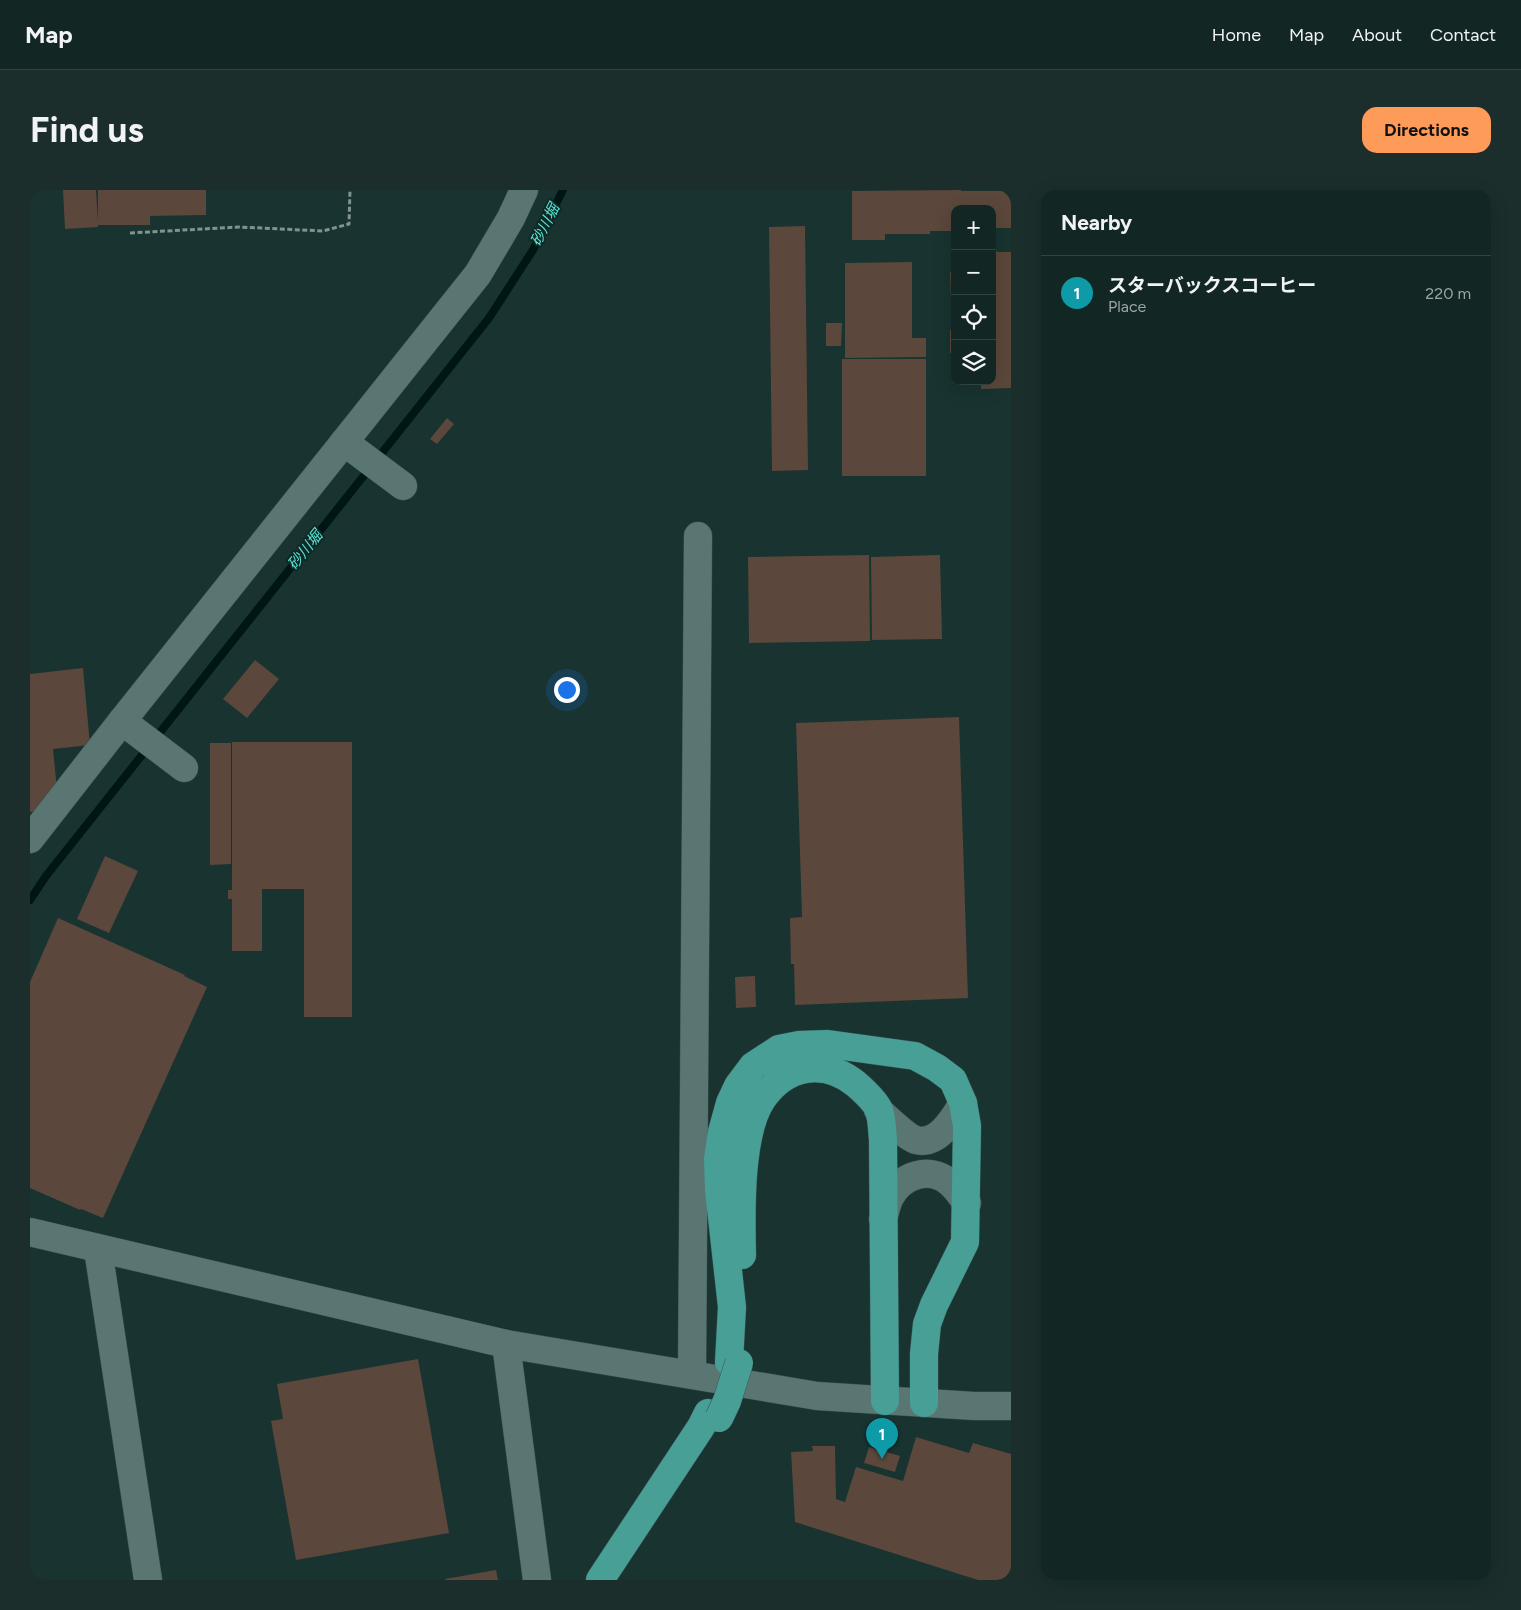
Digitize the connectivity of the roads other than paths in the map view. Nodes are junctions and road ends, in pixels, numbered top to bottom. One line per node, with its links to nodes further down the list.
1 (524, 190): 2 (street)
2 (348, 445): 3 (street); 5 (street)
3 (398, 482)
4 (698, 536): 16 (street)
5 (126, 724): 6 (street); 7 (street)
6 (179, 764)
7 (30, 839)
8 (963, 1103): 9 (street); 10 (highway); 15 (highway)
9 (878, 1110): 11 (highway); 15 (highway)
10 (967, 1202): 11 (street); 18 (highway)
11 (883, 1219): 17 (highway)
12 (30, 1232): 13 (street)
13 (98, 1249): 14 (street); 21 (street)
14 (506, 1344): 16 (street); 22 (street)
15 (734, 1362): 20 (highway, bridge)
16 (692, 1374): 17 (street)
17 (884, 1401): 18 (street)
18 (924, 1403): 19 (street)
19 (1011, 1406)
20 (713, 1416): 23 (highway); 24 (highway)
21 (148, 1580)
22 (537, 1580)
23 (600, 1580)
24 (612, 1580)

